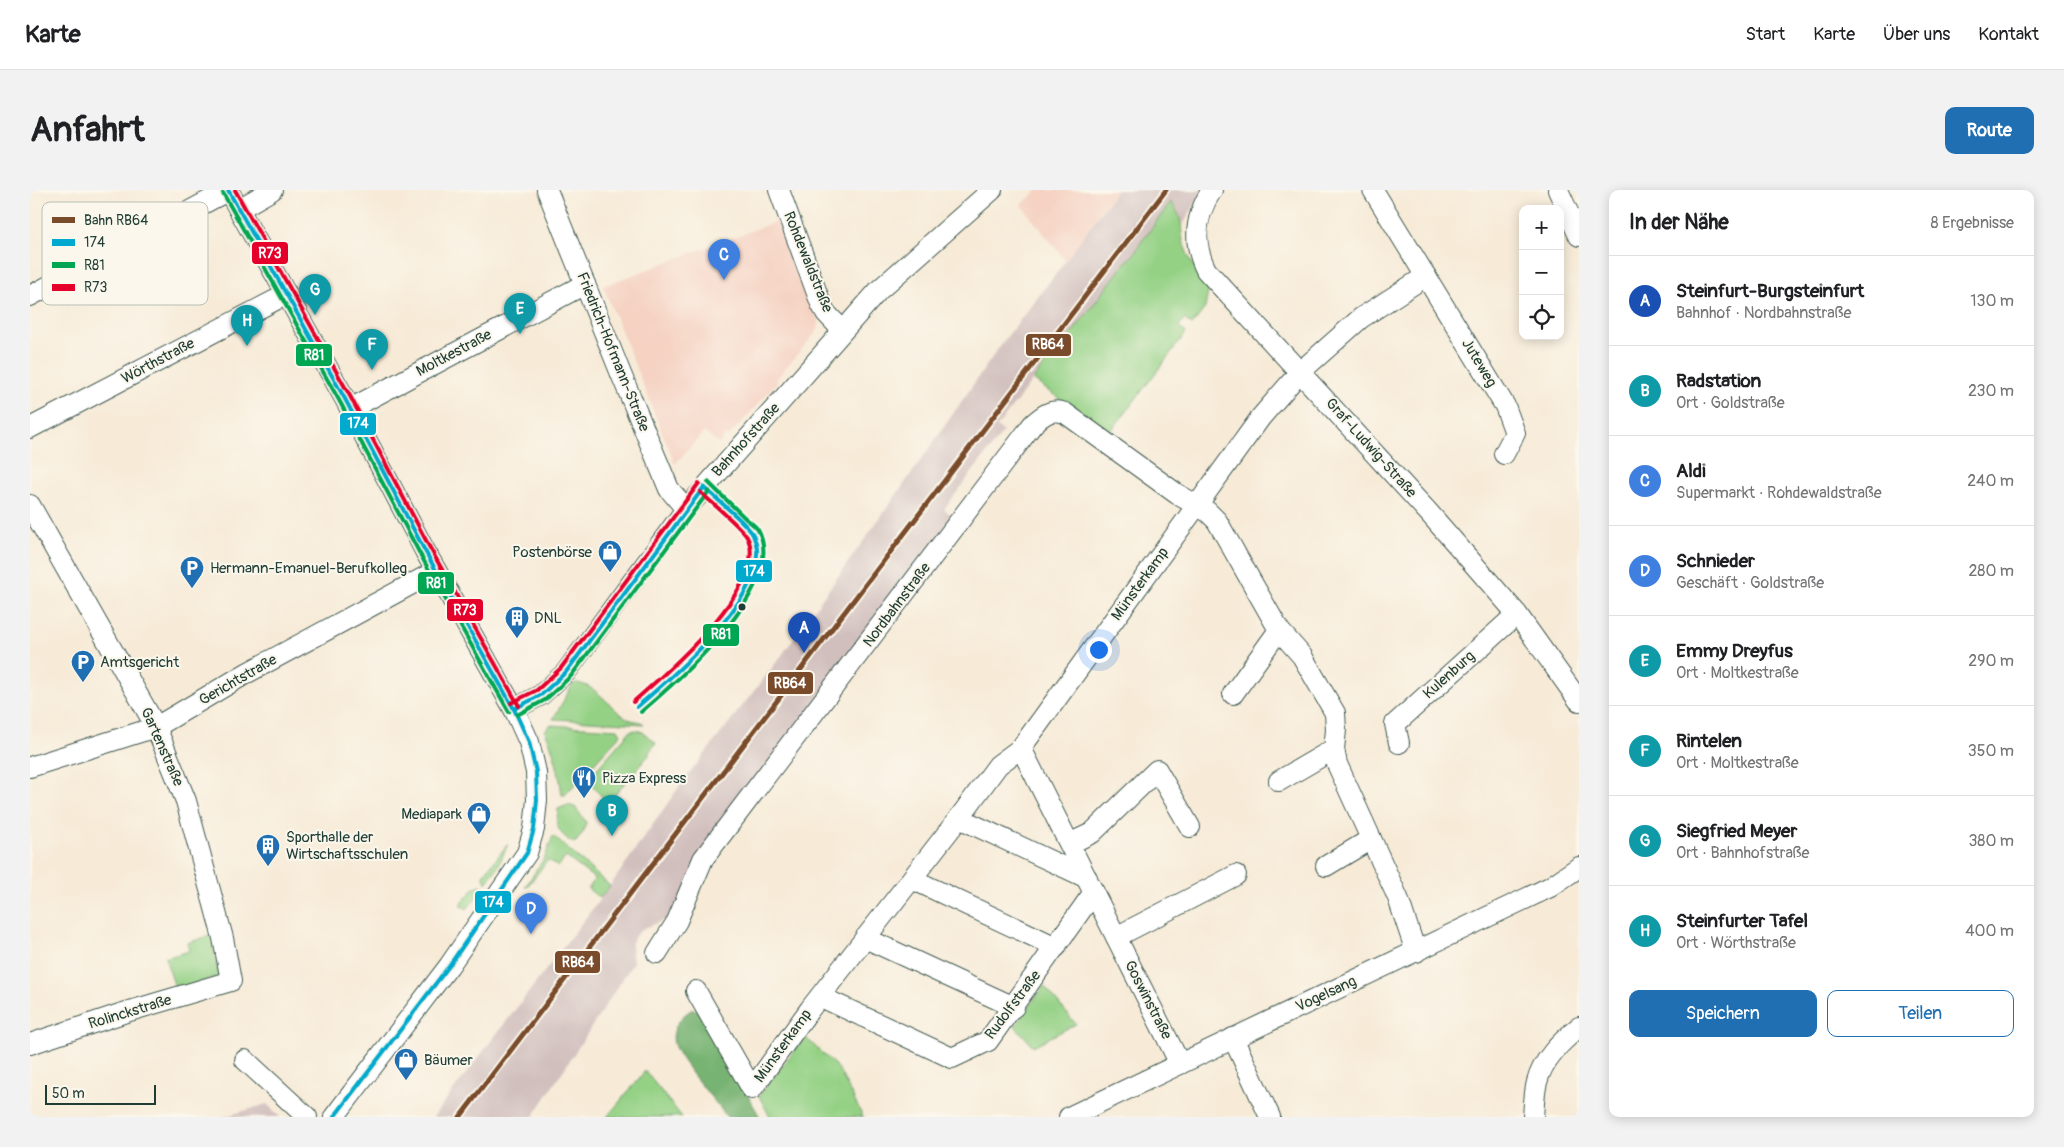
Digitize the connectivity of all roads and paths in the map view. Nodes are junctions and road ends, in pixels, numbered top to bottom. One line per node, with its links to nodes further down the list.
1 (228, 190): 9 (street); 10 (street)
2 (272, 190): 10 (street)
3 (548, 190): 13 (street, Friedrich-Hofmann-Straße)
4 (779, 190): 17 (street, Rohdewaldstraße)
5 (992, 190): 17 (street, Bahnhofstraße)
6 (1212, 190): 18 (street, Graf-Ludwig-Straße)
7 (1373, 190): 12 (street, Juteweg)
8 (1558, 190): 11 (street)
9 (206, 202)
10 (239, 210): 15 (street)
11 (1576, 224)
12 (1426, 276): 18 (street); 21 (street, Juteweg)
13 (585, 284): 19 (street, Moltkestraße); 24 (street, Friedrich-Hofmann-Straße)
14 (42, 290): 16 (street)
15 (287, 294): 19 (street); 20 (street, Wörthstraße)
16 (30, 296)
17 (842, 330): 24 (street, Bahnhofstraße)
18 (1300, 372): 23 (street, Münsterkamp); 27 (street, Graf-Ludwig-Straße)
19 (350, 409): 26 (street)
20 (30, 428)
21 (1504, 454)
22 (30, 505): 25 (street, Gartenstraße)
23 (1196, 506): 28 (street, Nordbahnstraße); 34 (street, Münsterkamp); 51 (street, Nordbahnstraße)
24 (686, 509): 31 (street, Bahnhofstraße)
25 (36, 527): 32 (street, Gartenstraße)
26 (436, 571): 31 (street); 32 (street, Gerichtstraße)
27 (1517, 614): 30 (street, Graf-Ludwig-Straße); 33 (street, Kulenburg)
28 (1279, 630): 29 (street); 35 (street, Nordbahnstraße)
29 (1233, 694)
30 (1579, 701)
31 (514, 709): 62 (street)
32 (156, 727): 36 (street, Gerichtstraße); 52 (street, Gartenstraße)
33 (1399, 743)
34 (1021, 748): 38 (street, Münsterkamp); 41 (street, Goswinstraße)
35 (1334, 749): 37 (street); 40 (street)
36 (30, 767)
37 (1279, 781)
38 (959, 818): 45 (street, Münsterkamp); 46 (street)
39 (1190, 827): 41 (street)
40 (1371, 839): 42 (street); 50 (street)
41 (1071, 843): 46 (street, Goswinstraße)
42 (1326, 866)
43 (1579, 867): 50 (street, Vogelsang)
44 (1236, 875): 47 (street)
45 (912, 879): 48 (street, Münsterkamp); 49 (street)
46 (1090, 885): 47 (street, Goswinstraße); 49 (street, Rudolfstraße)
47 (1116, 937): 60 (street, Goswinstraße)
48 (865, 938): 54 (street, Münsterkamp); 55 (street)
49 (1056, 946): 55 (street, Rudolfstraße)
50 (1416, 952): 57 (street, Vogelsang)
51 (657, 953)
52 (231, 982): 58 (street, Rolinckstraße)
53 (696, 991): 54 (street, Münsterkamp)
54 (821, 997): 55 (street, Rudolfstraße)
55 (1014, 1007)
56 (1579, 1027): 65 (street)
57 (1233, 1038): 60 (street, Vogelsang); 64 (street)
58 (30, 1044)
59 (245, 1060): 61 (street)
60 (1180, 1064): 63 (street, Vogelsang)
61 (307, 1117)
62 (334, 1117)
63 (1069, 1117)
64 (1270, 1117)
65 (1533, 1117)

